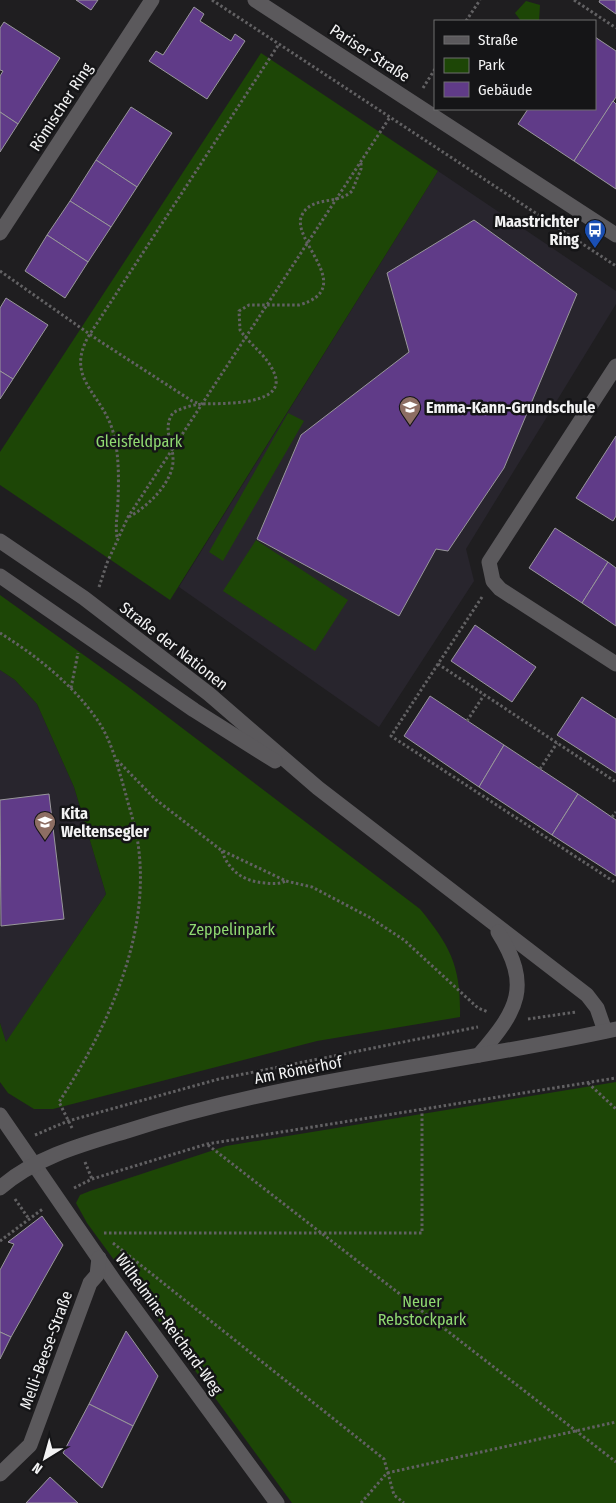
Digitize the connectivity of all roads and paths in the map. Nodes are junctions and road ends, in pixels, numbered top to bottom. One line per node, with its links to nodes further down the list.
1 (152, 0): 14 (street, Römischer Ring)
2 (212, 0): 8 (path)
3 (255, 0): 15 (street, Pariser Straße)
4 (480, 0): 6 (path)
5 (574, 0): 7 (path)
6 (467, 20)
7 (616, 28)
8 (279, 44): 11 (path); 20 (path)
9 (434, 71): 10 (path)
10 (424, 86)
11 (390, 117): 12 (path); 17 (path)
12 (361, 161): 13 (path); 13 (path)
13 (335, 200): 16 (path); 16 (path)
14 (0, 233)
15 (616, 235)
16 (307, 244): 19 (path); 19 (path)
17 (616, 266)
18 (0, 271): 20 (path)
19 (266, 306): 21 (path); 21 (path)
20 (90, 334): 23 (path); 26 (path)
21 (245, 337): 23 (path); 23 (path)
22 (616, 366): 30 (street)
23 (201, 404): 24 (path); 24 (path)
24 (172, 451): 25 (path); 25 (path)
25 (128, 517): 26 (path)
26 (118, 537): 28 (path)
27 (0, 541): 40 (street, Straße der Nationen)
28 (107, 562)
29 (0, 576): 40 (street, Straße der Nationen)
30 (493, 581): 32 (path); 33 (street)
31 (0, 633): 37 (path)
32 (438, 664): 34 (path); 45 (path)
33 (616, 664)
34 (484, 695): 35 (path); 36 (path)
35 (467, 721)
36 (557, 743): 38 (path); 39 (path)
37 (116, 758): 43 (path); 54 (path)
38 (540, 769)
39 (616, 782)
40 (318, 788): 46 (street, Straße der Nationen)
41 (616, 812): 42 (path)
42 (612, 817)
43 (221, 850): 44 (path); 44 (path)
44 (286, 881): 47 (path)
45 (616, 883)
46 (493, 924): 47 (street, Straße der Nationen); 48 (street, Straße der Nationen)
47 (513, 1009): 49 (street, Straße der Nationen)
48 (610, 1030): 49 (street, Am Römerhof)
49 (479, 1055): 57 (street, Am Römerhof)
50 (616, 1078): 51 (path)
51 (588, 1083): 52 (path); 53 (path)
52 (616, 1109)
53 (422, 1110): 56 (path); 60 (path)
54 (64, 1111)
55 (0, 1115): 57 (street, Wilhelmine-Reichard-Weg)
56 (207, 1144): 59 (path); 60 (path)
57 (34, 1165): 58 (street, Am Römerhof); 59 (street, Wilhelmine-Reichard-Weg)
58 (0, 1188)
59 (57, 1198): 61 (path); 62 (street, Wilhelmine-Reichard-Weg)
60 (323, 1233): 64 (path); 66 (path)
61 (0, 1241)
62 (99, 1258): 67 (street, Melli-Beese-Straße); 68 (street, Wilhelmine-Reichard-Weg)
63 (616, 1422): 64 (path)
64 (578, 1432): 65 (path); 66 (path)
65 (616, 1462)
66 (387, 1473): 69 (path); 70 (path)
67 (0, 1474)
68 (277, 1503)
69 (361, 1503)
70 (404, 1503)

